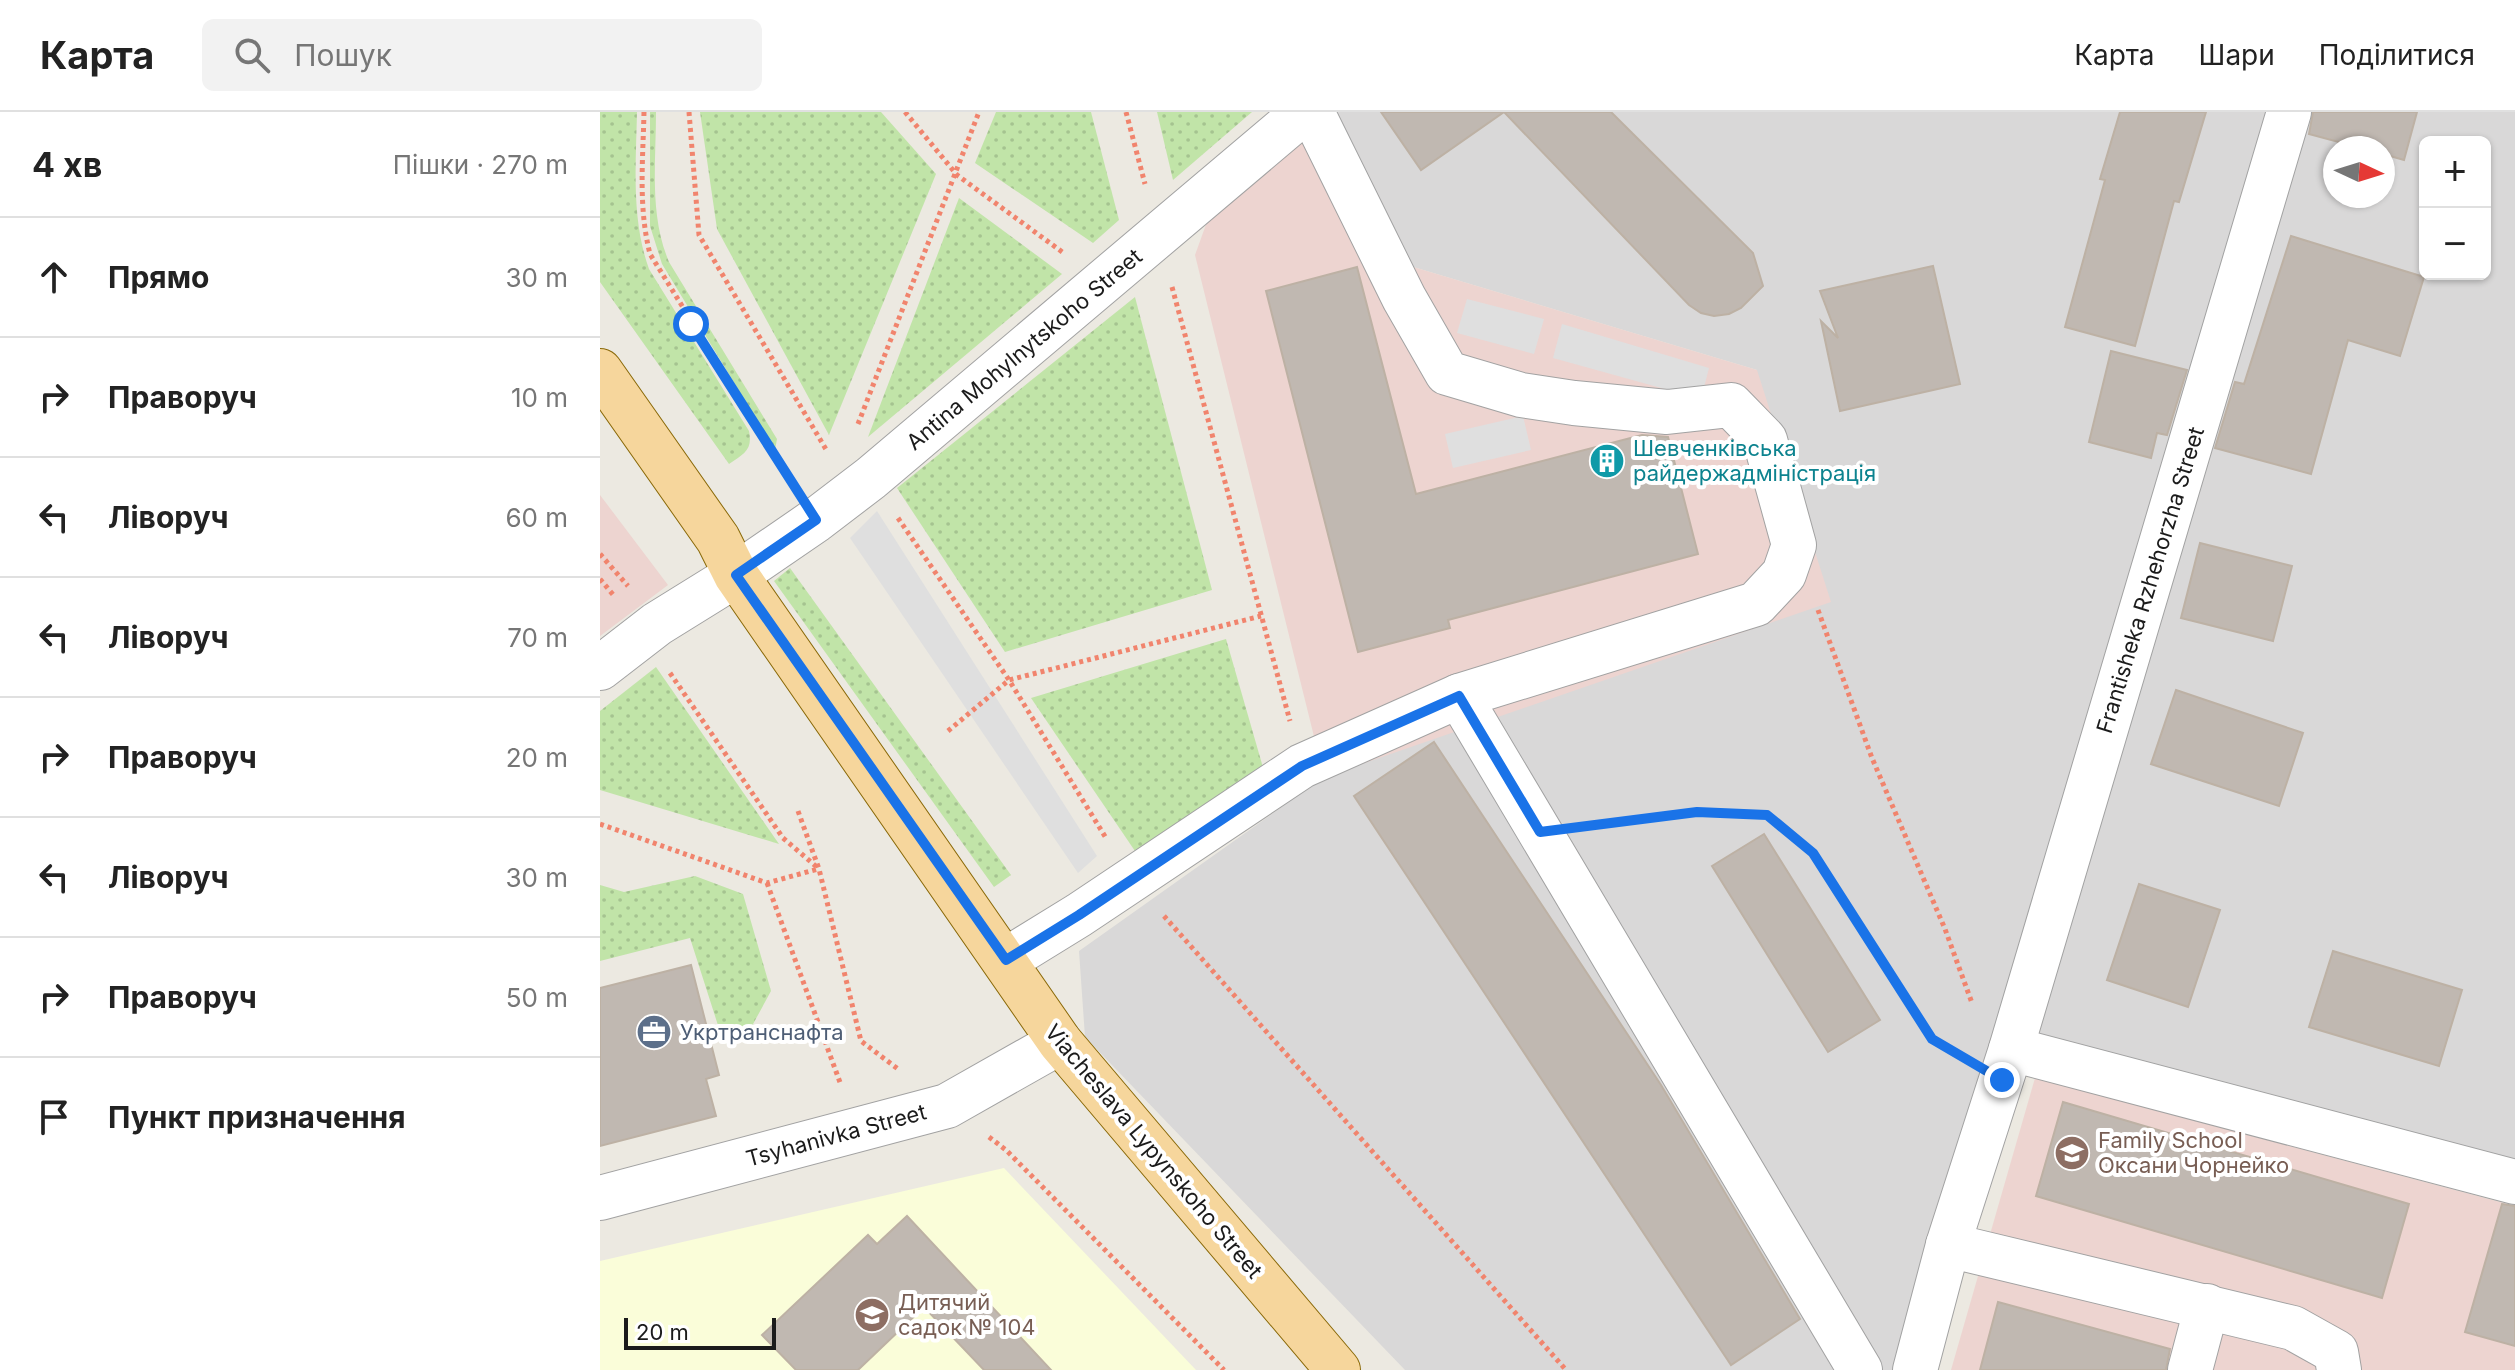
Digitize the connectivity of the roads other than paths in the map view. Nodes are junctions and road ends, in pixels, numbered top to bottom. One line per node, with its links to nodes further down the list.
1 (1304, 112): 5 (street, Antina Mohylnytskoho Street)
2 (1312, 112): 7 (street)
3 (2289, 112): 10 (street, Frantisheka Rzhehorzha Street)
4 (600, 371): 5 (main road, Viacheslava Lypynskoho Street)
5 (736, 575): 6 (street, Antina Mohylnytskoho Street); 8 (main road, Viacheslava Lypynskoho Street)
6 (600, 668)
7 (1459, 696): 8 (street); 16 (street)
8 (1006, 960): 9 (main road, Viacheslava Lypynskoho Street)
9 (1060, 1042): 12 (street, Tsyhanivka Street); 15 (main road, Viacheslava Lypynskoho Street)
10 (2006, 1064): 11 (street); 13 (street, Frantisheka Rzhehorzha Street)
11 (2515, 1182)
12 (600, 1198)
13 (1948, 1245): 14 (street); 17 (street, Frantisheka Rzhehorzha Street)
14 (2207, 1306): 18 (street); 19 (street)
15 (1338, 1370)
16 (1860, 1370)
17 (1915, 1370)
18 (2190, 1370)
19 (2339, 1370)

